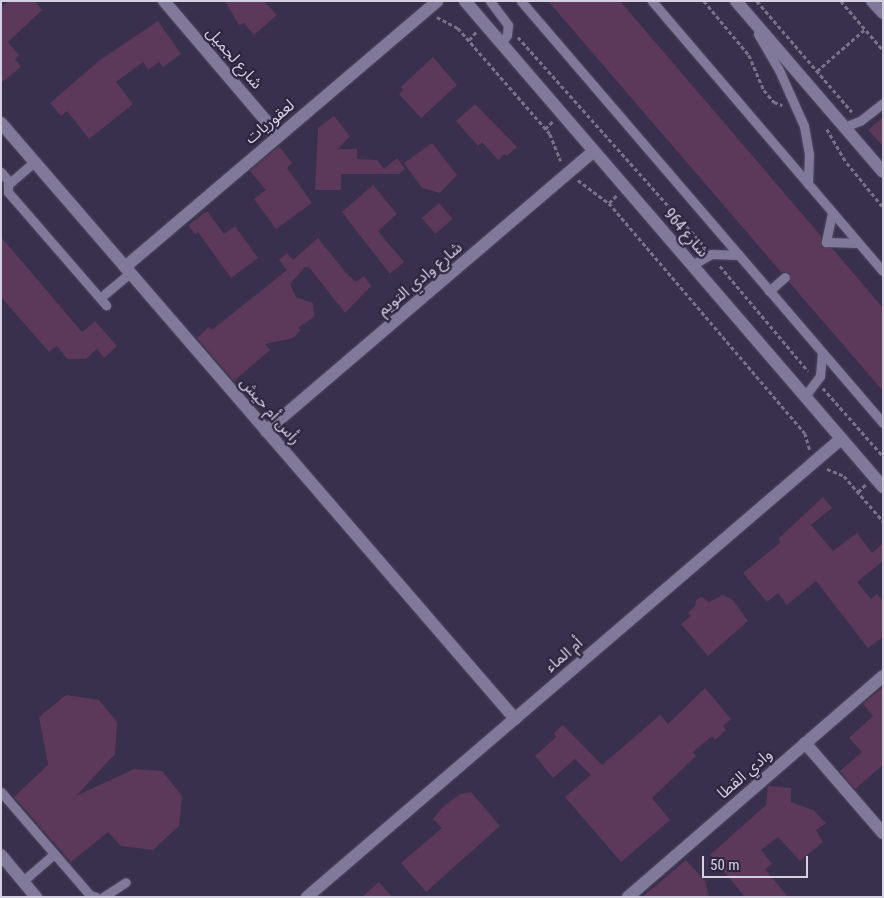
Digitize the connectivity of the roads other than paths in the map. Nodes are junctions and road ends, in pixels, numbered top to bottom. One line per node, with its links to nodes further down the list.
1 (164, 1): 12 (street, شارع لجميل)
2 (465, 1): 8 (street, شارع 964)
3 (490, 1): 8 (lane)
4 (521, 1): 21 (lane)
5 (652, 1): 18 (lane)
6 (433, 4): 12 (street, لعقوريات)
7 (740, 6): 11 (street); 18 (lane)
8 (501, 43): 13 (street, شارع 964)
9 (883, 103): 11 (lane)
10 (1, 124): 14 (street, رأس أم حيش)
11 (844, 127): 16 (street)
12 (279, 136): 24 (street, لعقوريات)
13 (594, 152): 22 (street, شارع 964); 30 (street, شارع وادي التويم)
14 (34, 162): 17 (lane); 24 (street, رأس أم حيش)
15 (1, 172): 17 (lane)
16 (883, 172)
17 (10, 183): 24 (lane)
18 (808, 184): 19 (lane)
19 (832, 213): 20 (lane); 20 (lane)
20 (858, 243): 23 (lane)
21 (739, 255): 22 (lane); 26 (lane)
22 (692, 265): 28 (street, شارع 964)
23 (882, 269)
24 (128, 270): 30 (street, رأس أم حيش)
25 (785, 277): 26 (lane)
26 (770, 291): 27 (lane)
27 (822, 352): 28 (lane); 29 (lane)
28 (805, 396): 31 (street, شارع 964)
29 (883, 423)
30 (266, 430): 34 (street, رأس أم حيش)
31 (841, 439): 32 (street, شارع 964); 34 (street, أم الماء)
32 (883, 487)
33 (883, 676): 35 (street, وادي القطا)
34 (515, 719): 42 (street, أم الماء)
35 (806, 743): 37 (street); 46 (street, وادي القطا)
36 (1, 792): 38 (lane)
37 (883, 833)
38 (54, 854): 40 (lane); 44 (lane)
39 (1, 855): 40 (street)
40 (23, 881): 43 (street)
41 (126, 882): 45 (lane)
42 (309, 896)
43 (36, 897)
44 (96, 897)
45 (104, 897)
46 (628, 897)

